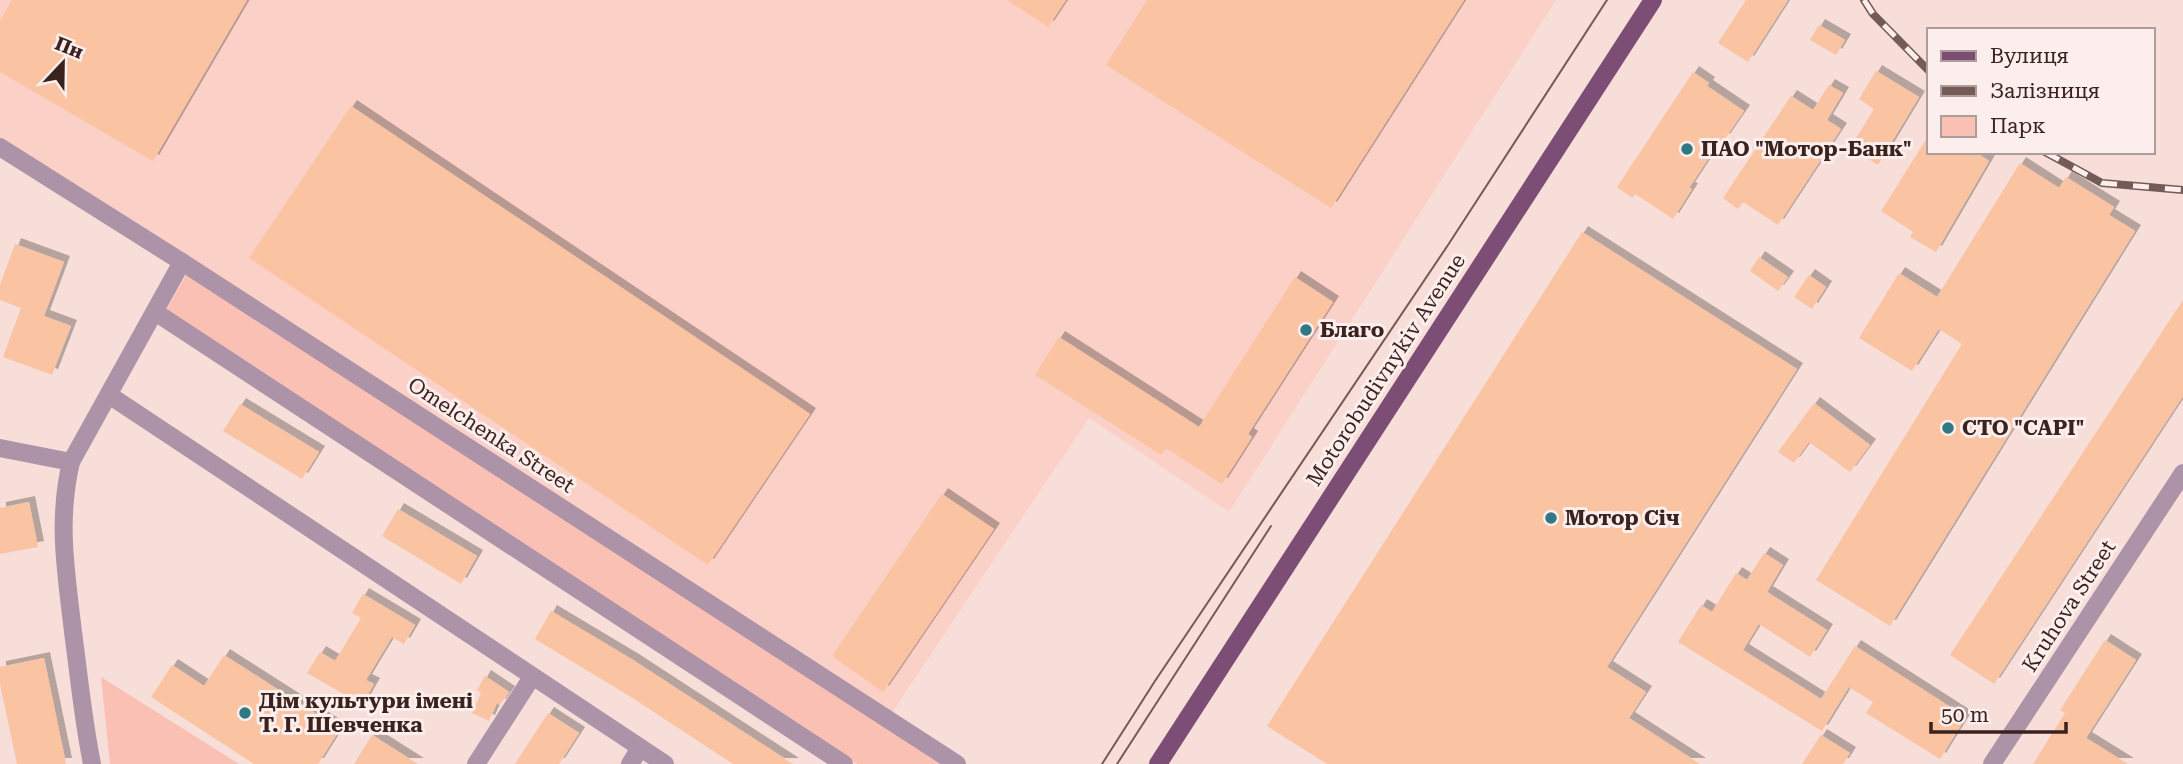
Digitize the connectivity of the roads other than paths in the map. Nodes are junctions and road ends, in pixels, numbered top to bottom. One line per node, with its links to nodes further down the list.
1 (1653, 0): 17 (main road, Motorobudivnykiv Avenue)
2 (0, 147): 3 (street, Omelchenka Street)
3 (182, 262): 4 (street); 16 (street, Omelchenka Street)
4 (155, 312): 5 (street); 15 (street)
5 (109, 395): 7 (street); 9 (street)
6 (0, 448): 7 (street)
7 (71, 462): 11 (street)
8 (2183, 473): 18 (street, Kruhova Street)
9 (532, 677): 10 (street); 12 (street)
10 (640, 748): 13 (street); 14 (street)
11 (92, 764)
12 (476, 764)
13 (630, 764)
14 (665, 764)
15 (844, 764)
16 (957, 764)
17 (1158, 764)
18 (1992, 764)

